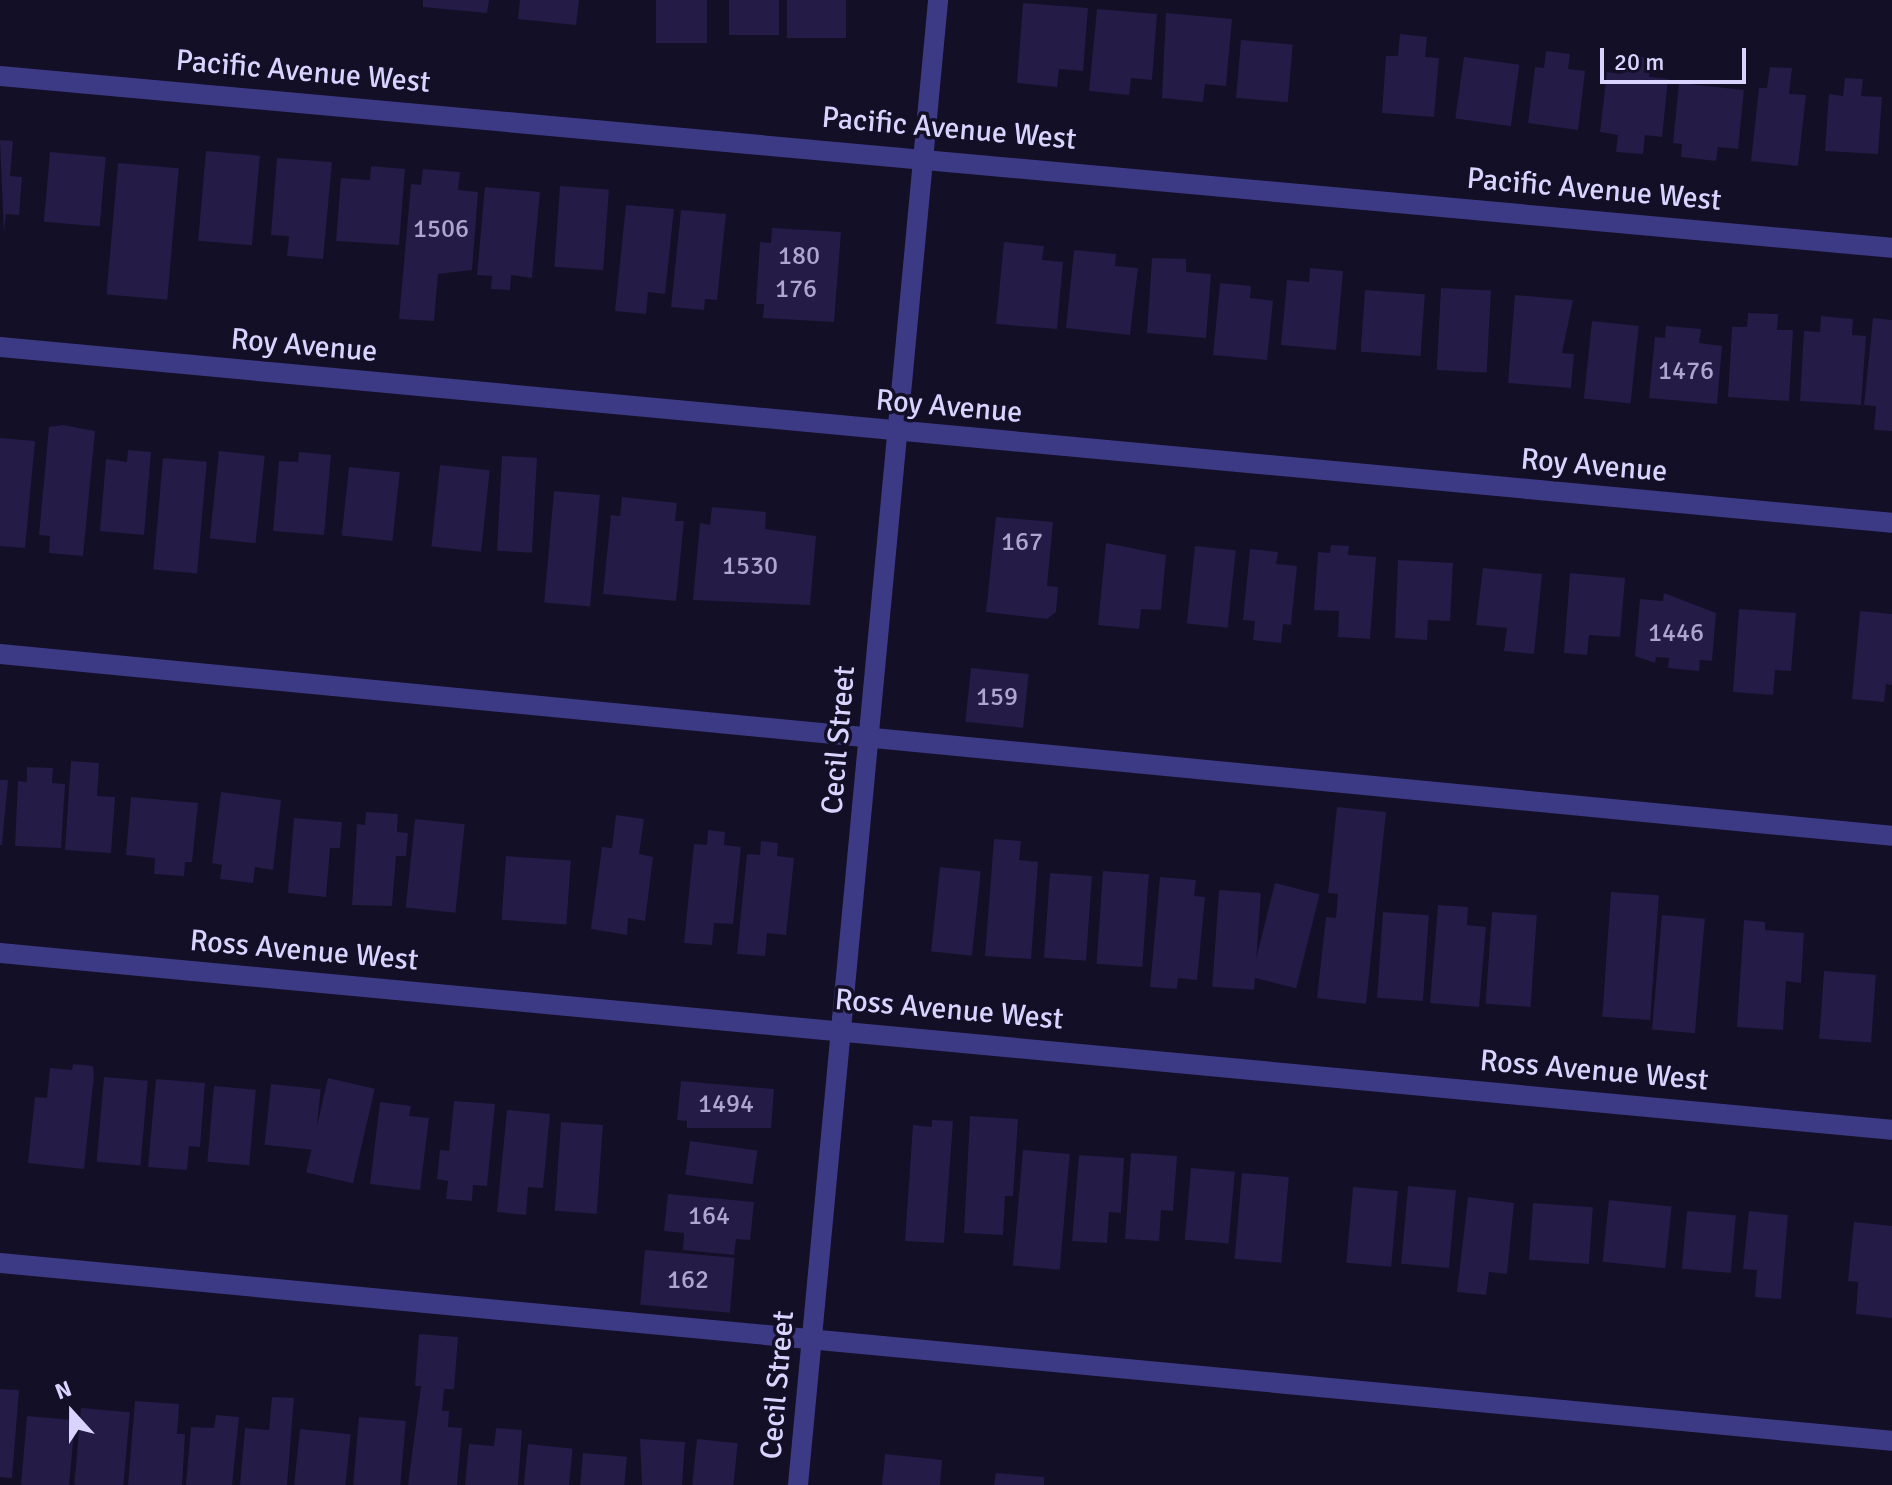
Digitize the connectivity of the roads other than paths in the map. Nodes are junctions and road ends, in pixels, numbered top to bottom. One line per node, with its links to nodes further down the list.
1 (938, 0): 3 (street, Cecil Street)
2 (0, 76): 3 (street, Pacific Avenue West)
3 (924, 157): 4 (street, Pacific Avenue West); 6 (street, Cecil Street)
4 (1892, 248)
5 (0, 347): 6 (street, Roy Avenue)
6 (897, 433): 7 (street, Roy Avenue); 9 (street, Cecil Street)
7 (1892, 523)
8 (0, 654): 9 (street)
9 (869, 738): 10 (street); 12 (street, Cecil Street)
10 (1892, 836)
11 (0, 953): 12 (street, Ross Avenue West)
12 (845, 1030): 13 (street, Ross Avenue West); 15 (street, Cecil Street)
13 (1892, 1130)
14 (0, 1263): 15 (street)
15 (812, 1342): 16 (street); 17 (street, Cecil Street)
16 (1892, 1441)
17 (798, 1485)

